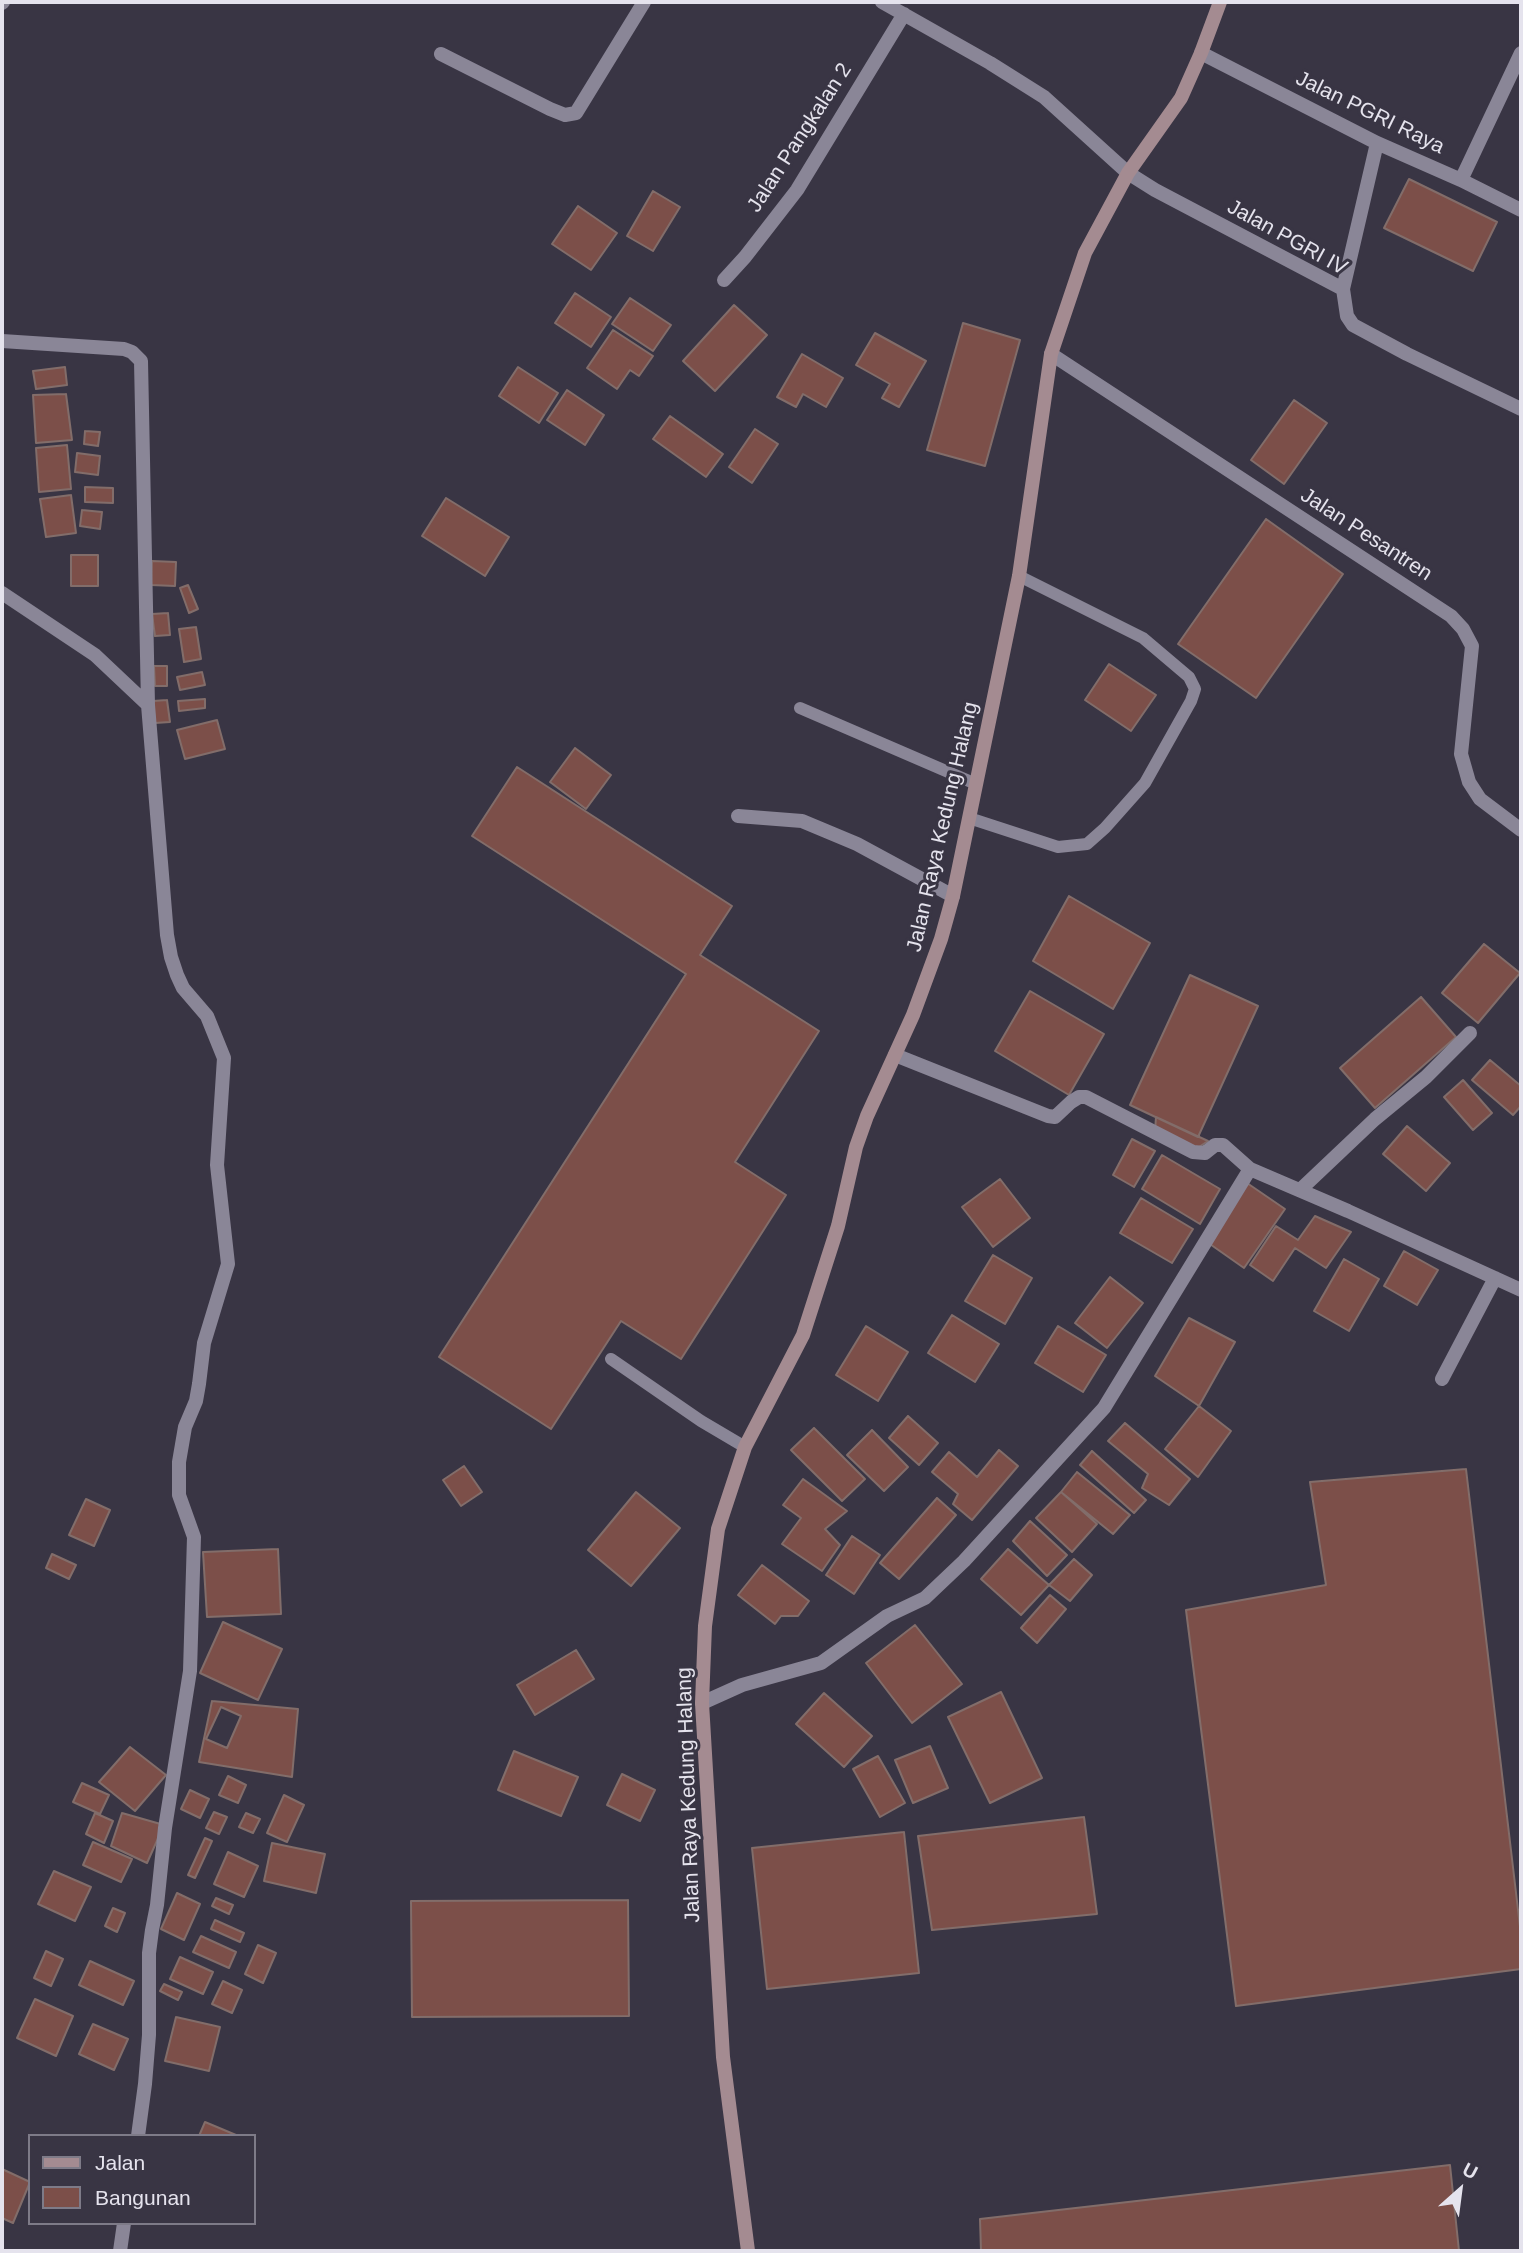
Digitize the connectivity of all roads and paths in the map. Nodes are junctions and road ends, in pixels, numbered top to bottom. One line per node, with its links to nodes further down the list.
1 (644, 2): 7 (street)
2 (882, 2): 4 (street, Jalan PGRI IV)
3 (1220, 2): 5 (main road, Jalan Raya Kedung Halang)
4 (904, 14): 9 (street, Jalan PGRI IV); 12 (street, Jalan Pangkalan 2)
5 (1201, 53): 8 (street, Jalan PGRI Raya); 9 (main road, Jalan Raya Kedung Halang)
6 (1521, 53): 10 (street)
7 (441, 54)
8 (1377, 143): 10 (street, Jalan PGRI Raya); 13 (street)
9 (1128, 173): 13 (street, Jalan PGRI IV); 15 (main road, Jalan Raya Kedung Halang)
10 (1461, 180): 11 (street, Jalan PGRI Raya)
11 (1521, 210)
12 (724, 280)
13 (1343, 289): 16 (street, Jalan PGRI IV)
14 (2, 341): 20 (street)
15 (1051, 354): 17 (main road, Jalan Raya Kedung Halang); 25 (street, Jalan Pesantren)
16 (1521, 409)
17 (1019, 576): 22 (main road, Jalan Raya Kedung Halang); 24 (lane)
18 (2, 587): 19 (street)
19 (2, 594): 20 (street)
20 (148, 705): 37 (street)
21 (800, 708): 22 (lane)
22 (976, 784): 24 (main road, Jalan Raya Kedung Halang)
23 (738, 816): 26 (street)
24 (969, 818): 26 (main road, Jalan Raya Kedung Halang)
25 (1521, 830)
26 (953, 896): 28 (main road, Jalan Raya Kedung Halang)
27 (1471, 1033): 30 (street)
28 (895, 1055): 29 (street); 35 (main road, Jalan Raya Kedung Halang)
29 (1250, 1169): 30 (street); 36 (street)
30 (1300, 1190): 31 (street)
31 (1495, 1278): 32 (street); 34 (street)
32 (1521, 1290)
33 (611, 1359): 35 (lane)
34 (1442, 1379)
35 (745, 1447): 36 (main road, Jalan Raya Kedung Halang)
36 (702, 1703): 40 (main road, Jalan Raya Kedung Halang)
37 (138, 2134)
38 (124, 2225): 39 (street)
39 (120, 2251)
40 (748, 2251)

